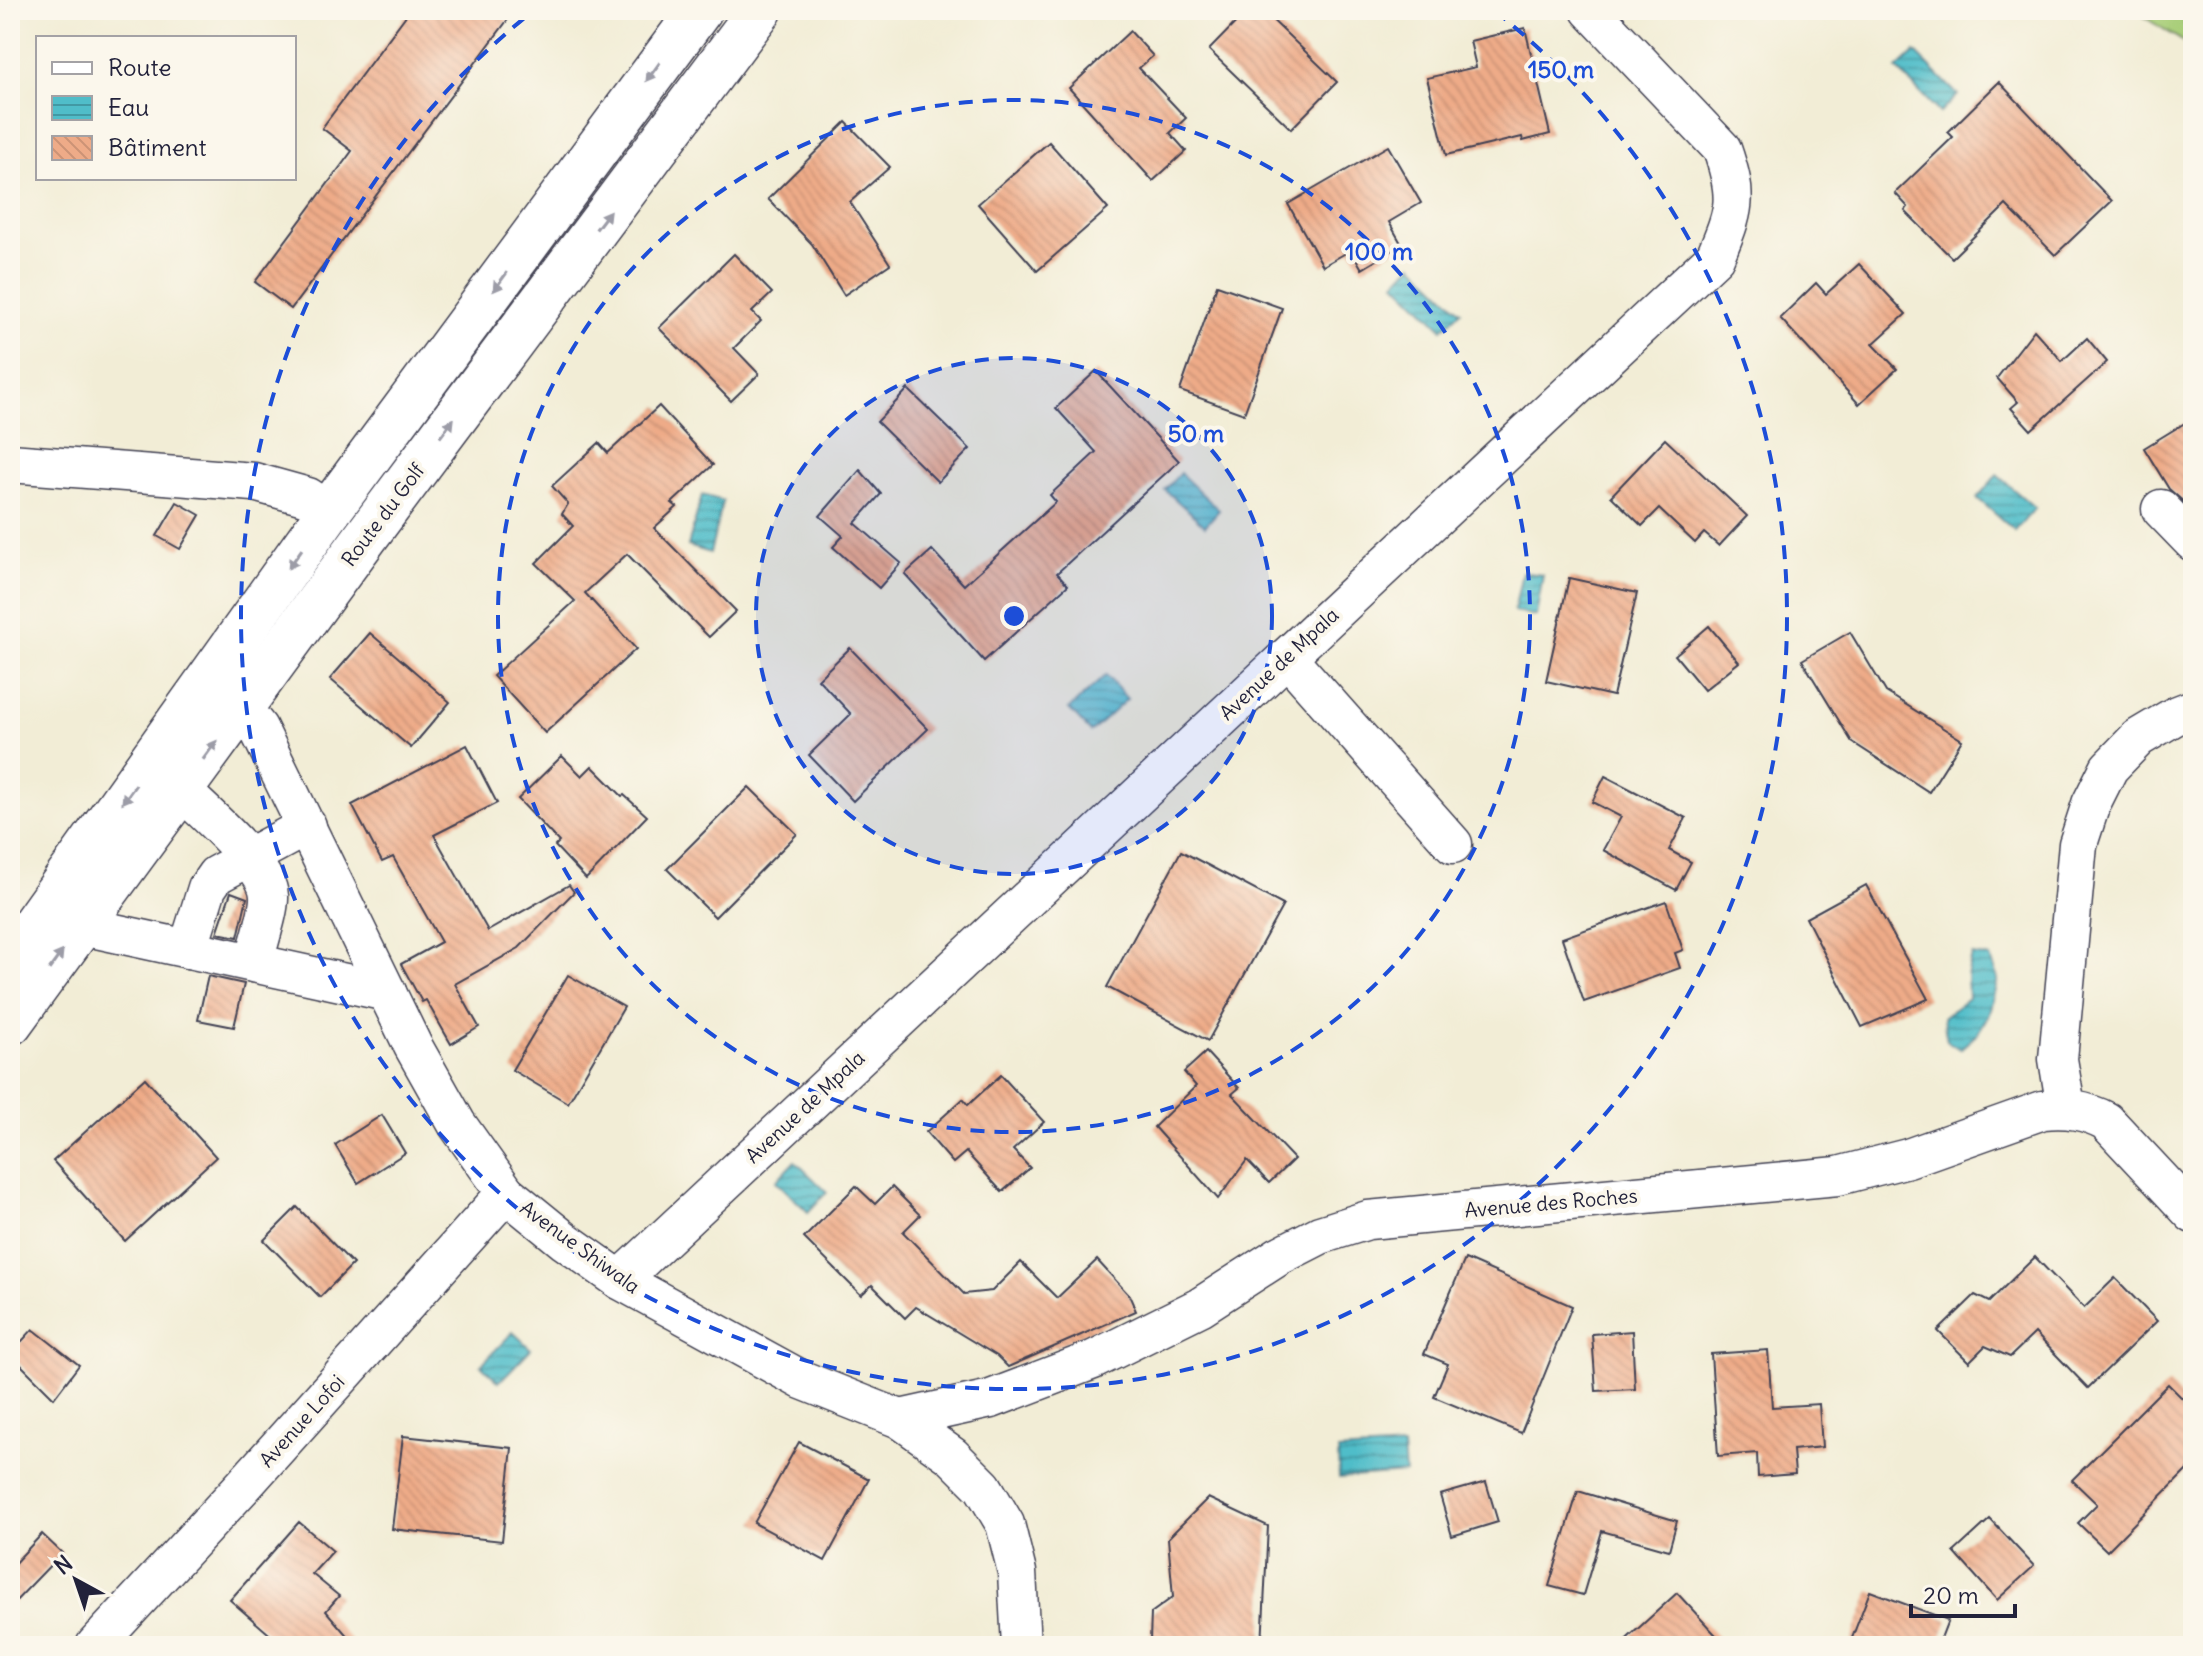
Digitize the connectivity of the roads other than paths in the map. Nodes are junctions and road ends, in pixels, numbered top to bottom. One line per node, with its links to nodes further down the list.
1 (700, 10): 6 (main road, one-way to 6)
2 (760, 10): 7 (main road, Route du Golf, one-way to 2)
3 (1590, 10): 9 (street, Avenue de Mpala)
4 (10, 463): 6 (street)
5 (2161, 509): 8 (street)
6 (329, 511): 7 (main road); 10 (main road, one-way to 10)
7 (365, 538): 10 (main road, Route du Golf)
8 (2193, 542)
9 (1287, 657): 14 (street); 25 (street, Avenue de Mpala)
10 (224, 696): 12 (main road, Route du Golf, one-way to 10); 13 (street, Avenue Shiwala); 18 (main road, one-way to 18)
11 (2193, 709): 22 (street)
12 (181, 790): 15 (street); 16 (main road, Route du Golf)
13 (307, 826): 15 (street); 20 (street, Avenue Shiwala)
14 (1453, 844)
15 (248, 855): 17 (street); 19 (street)
16 (85, 921): 17 (street); 21 (main road, Route du Golf, one-way to 16)
17 (188, 949): 19 (street)
18 (10, 958)
19 (254, 963): 20 (street)
20 (387, 992): 23 (street, Avenue Shiwala)
21 (10, 1023)
22 (2066, 1108): 24 (street, Avenue des Roches); 26 (street, Avenue des Roches)
23 (506, 1193): 25 (street, Avenue Shiwala); 27 (street, Avenue Lofoi)
24 (2193, 1214)
25 (620, 1280): 26 (street, Avenue Shiwala)
26 (900, 1419): 28 (street, Avenue Shiwala)
27 (95, 1646)
28 (1021, 1646)

